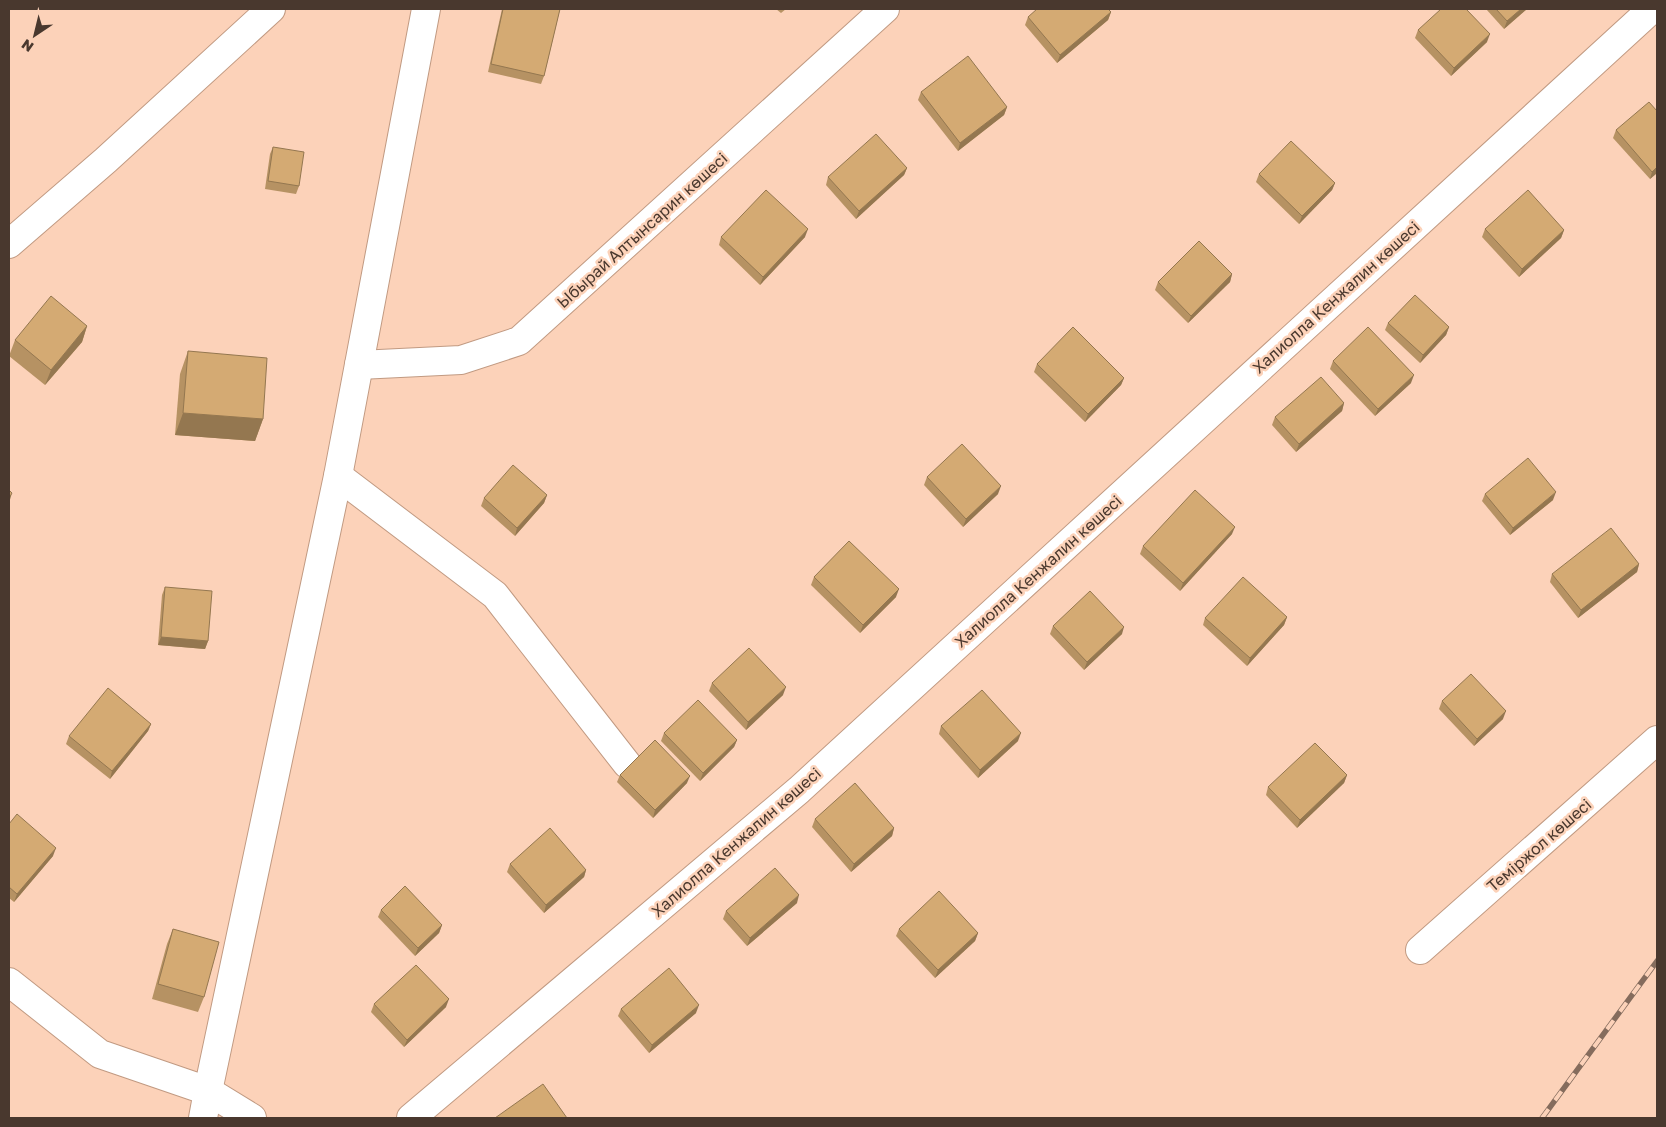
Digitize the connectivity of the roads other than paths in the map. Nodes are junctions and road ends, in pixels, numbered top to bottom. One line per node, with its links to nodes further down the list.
1 (271, 9): 5 (street)
2 (426, 9): 6 (street)
3 (885, 9): 6 (street, Ыбырай Алтынсарин көшесі)
4 (1652, 9): 15 (street, Халиолла Кенжалин көшесі)
5 (9, 244)
6 (359, 365): 7 (street)
7 (338, 476): 9 (street); 12 (street)
8 (1657, 740): 10 (street, Теміржол көшесі)
9 (627, 764)
10 (1420, 950)
11 (9, 982): 12 (street)
12 (208, 1091): 13 (street); 14 (street)
13 (204, 1118)
14 (252, 1118)
15 (411, 1118)

